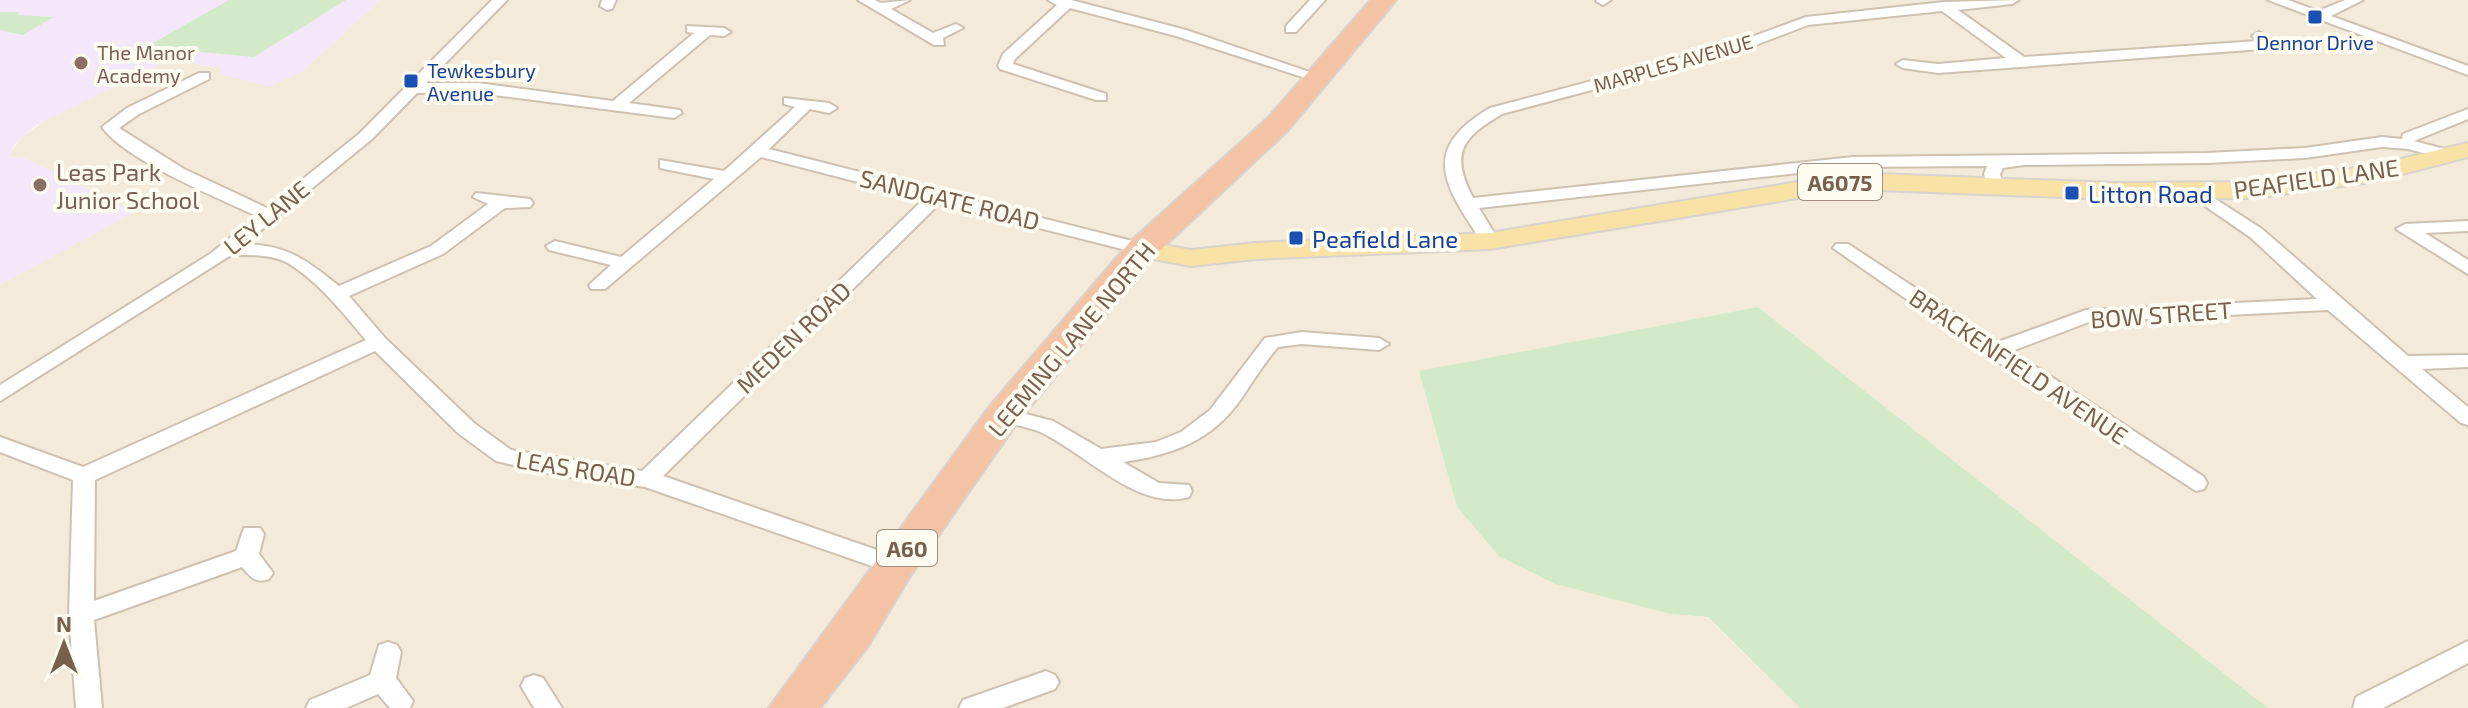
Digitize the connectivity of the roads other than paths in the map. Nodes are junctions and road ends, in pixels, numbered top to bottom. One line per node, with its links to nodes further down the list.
1 (500, 0): 25 (street, LEY LANE)
2 (865, 0): 12 (street)
3 (903, 0): 12 (street)
4 (1318, 0): 16 (street)
5 (1384, 0): 24 (highway, LEEMING LANE NORTH / A60)
6 (2012, 0): 10 (street, MARPLES AVENUE)
7 (2275, 0): 13 (street)
8 (2356, 0): 13 (street)
9 (1060, 2): 24 (street); 26 (street)
10 (1944, 6): 11 (street, MARPLES AVENUE); 20 (street)
11 (1841, 8): 43 (street, MARPLES AVENUE)
12 (879, 9): 14 (street)
13 (2319, 16): 22 (street)
14 (956, 28)
15 (688, 29): 17 (street)
16 (1291, 29)
17 (706, 31): 18 (street); 27 (street)
18 (724, 32)
19 (2259, 36): 20 (street)
20 (2018, 60): 21 (street)
21 (1903, 64)
22 (2468, 71)
23 (204, 76): 44 (street)
24 (1320, 78): 50 (highway, LEEMING LANE NORTH / A60)
25 (413, 88): 27 (street); 44 (street, LEY LANE)
26 (1101, 97)
27 (617, 105): 29 (street)
28 (829, 108): 32 (street)
29 (674, 113)
30 (2468, 114): 31 (street)
31 (2409, 137)
32 (758, 151): 36 (street); 39 (street, SANDGATE ROAD)
33 (2459, 153): 34 (street); 38 (main road, PEAFIELD LANE / A6075)
34 (2012, 161): 37 (street); 43 (street)
35 (666, 164): 36 (street)
36 (727, 177): 51 (street)
37 (1995, 185): 38 (main road, PEAFIELD LANE / A6075); 46 (main road, PEAFIELD LANE / A6075)
38 (2195, 191): 56 (street)
39 (938, 195): 50 (street, SANDGATE ROAD); 68 (street, MEDEN ROAD)
40 (482, 197): 41 (street)
41 (501, 203): 42 (street); 55 (street)
42 (524, 203)
43 (1469, 204): 46 (street, MARPLES AVENUE)
44 (268, 215): 49 (street, LEY LANE)
45 (2468, 226): 52 (street)
46 (1490, 241): 50 (main road, PEAFIELD LANE / A6075)
47 (555, 246): 51 (street)
48 (1842, 248): 59 (street, BRACKENFIELD AVENUE)
49 (228, 249): 55 (street, LEAS ROAD); 62 (street, LEY LANE)
50 (1142, 249): 63 (highway, LEEMING LANE NORTH / A60)
51 (620, 268): 53 (street); 54 (street)
52 (2468, 268)
53 (598, 285)
54 (627, 288)
55 (337, 294): 57 (street, LEAS ROAD)
56 (2333, 304): 59 (street, BOW STREET); 61 (street)
57 (378, 342): 67 (street); 68 (street, LEAS ROAD)
58 (1379, 344): 66 (street)
59 (1994, 351): 69 (street, BRACKENFIELD AVENUE)
60 (2468, 361): 61 (street)
61 (2404, 363): 64 (street)
62 (0, 394)
63 (1003, 415): 66 (street); 72 (highway, LEEMING LANE NORTH / A60)
64 (2468, 418)
65 (0, 444): 67 (street)
66 (1099, 457): 70 (street)
67 (84, 476): 73 (street)
68 (647, 479): 72 (street, LEAS ROAD)
69 (2196, 483)
70 (1181, 491)
71 (253, 554): 73 (street)
72 (895, 565): 80 (highway, LEEMING LANE NORTH / A60)
73 (81, 615): 78 (street)
74 (2468, 651): 77 (street)
75 (388, 652): 79 (street)
76 (1046, 682): 81 (street)
77 (2365, 705)
78 (89, 708)
79 (319, 708)
80 (793, 708)
81 (972, 708)

